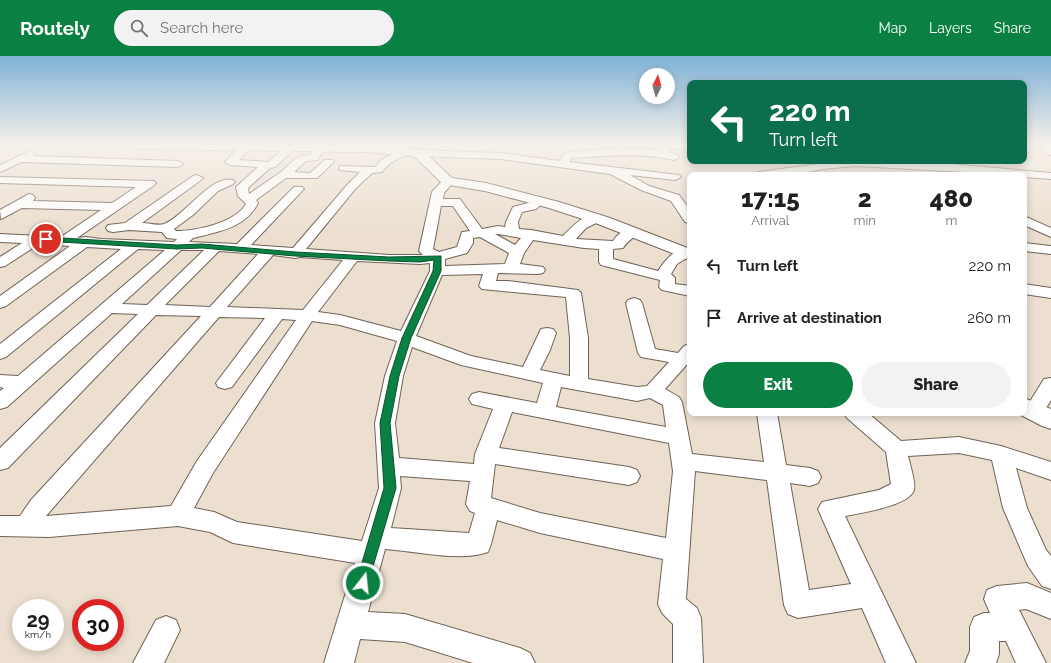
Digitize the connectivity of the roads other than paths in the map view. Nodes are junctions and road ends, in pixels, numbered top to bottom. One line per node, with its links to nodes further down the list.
1 (48, 173): 15 (street)
2 (97, 173): 18 (street)
3 (164, 173): 20 (street)
4 (258, 173): 21 (street)
5 (316, 173): 11 (street)
6 (365, 173): 54 (street)
7 (440, 173): 17 (main road)
8 (617, 173): 29 (street)
9 (650, 173): 13 (street)
10 (1027, 174): 12 (street)
11 (284, 175): 22 (street)
12 (1051, 176)
13 (675, 177)
14 (0, 180): 15 (street)
15 (34, 181): 16 (street)
16 (58, 181): 18 (street); 26 (street)
17 (448, 181): 24 (main road); 25 (street)
18 (82, 182): 20 (street)
19 (229, 182): 21 (street); 32 (street); 34 (street)
20 (149, 184): 27 (street)
21 (246, 184): 23 (street)
22 (263, 190): 23 (street); 50 (street)
23 (249, 200): 45 (street)
24 (539, 201): 30 (main road); 35 (street)
25 (436, 203): 37 (street); 59 (street)
26 (19, 204): 27 (street); 28 (street)
27 (114, 207): 42 (street)
28 (1, 215)
29 (687, 215)
30 (595, 218): 36 (main road); 43 (street)
31 (1027, 221): 38 (street)
32 (129, 226): 33 (street); 34 (street)
33 (113, 228)
34 (166, 228): 45 (street)
35 (512, 232): 37 (street); 39 (street)
36 (632, 232): 47 (street); 55 (main road)
37 (481, 233): 53 (street); 59 (street)
38 (1051, 233)
39 (531, 234): 43 (street); 53 (street)
40 (0, 238): 41 (street)
41 (37, 239): 42 (street); 58 (street)
42 (64, 240): 44 (street)
43 (566, 240): 47 (street)
44 (86, 241): 46 (street); 67 (street)
45 (183, 241): 46 (street); 49 (street); 69 (street)
46 (136, 244): 76 (street)
47 (606, 246): 63 (street)
48 (1027, 247): 51 (street)
49 (215, 248): 50 (street); 70 (street)
50 (240, 249): 52 (street)
51 (1051, 250)
52 (268, 252): 54 (street); 71 (street)
53 (517, 252): 60 (street)
54 (295, 254): 57 (street)
55 (687, 254)
56 (687, 254): 63 (street)
57 (353, 257): 59 (street); 73 (street)
58 (0, 263)
59 (438, 264): 61 (street); 75 (street)
60 (511, 268): 61 (street); 62 (street)
61 (492, 269): 83 (street)
62 (538, 270)
63 (662, 276): 64 (street)
64 (687, 290)
65 (1027, 290): 66 (street)
66 (1051, 294)
67 (0, 303)
68 (634, 303): 77 (street)
69 (107, 308): 70 (street); 81 (street)
70 (151, 310): 71 (street); 96 (street)
71 (213, 312): 72 (street); 107 (street)
72 (277, 314): 73 (street); 82 (street)
73 (307, 315): 75 (street); 105 (street)
74 (547, 332): 78 (street)
75 (406, 338): 78 (street); 99 (street)
76 (0, 353)
77 (686, 354): 85 (street)
78 (529, 373): 79 (street)
79 (553, 379): 83 (street); 89 (street)
80 (0, 381): 81 (street)
81 (22, 383): 87 (street)
82 (225, 383)
83 (579, 383): 85 (street)
84 (1051, 384): 90 (street)
85 (654, 390): 93 (street)
86 (479, 399): 88 (street)
87 (0, 402)
88 (505, 404): 89 (street); 98 (street)
89 (545, 412): 93 (street)
90 (1036, 412)
91 (767, 416): 101 (street)
92 (858, 416): 94 (street)
93 (678, 437): 97 (street)
94 (896, 449): 95 (street); 111 (street)
95 (1001, 454): 100 (street); 110 (street)
96 (0, 462)
97 (682, 462): 101 (street); 109 (street)
98 (484, 463): 99 (street); 102 (street); 104 (street)
99 (388, 466): 108 (street)
100 (1051, 470)
101 (777, 474): 103 (street); 111 (street)
102 (630, 476)
103 (810, 477)
104 (488, 507): 108 (street); 109 (street)
105 (178, 516): 107 (street); 108 (street)
106 (0, 526): 107 (street)
107 (26, 527)
108 (373, 546): 113 (street)
109 (677, 551): 119 (street)
110 (1051, 577)
111 (870, 594): 120 (street)
112 (1051, 606): 114 (street)
113 (350, 625): 117 (street); 118 (street)
114 (1014, 627): 121 (street); 122 (street)
115 (166, 630): 116 (street)
116 (148, 663)
117 (339, 663)
118 (520, 663)
119 (688, 663)
120 (901, 663)
121 (980, 663)
122 (1032, 663)

